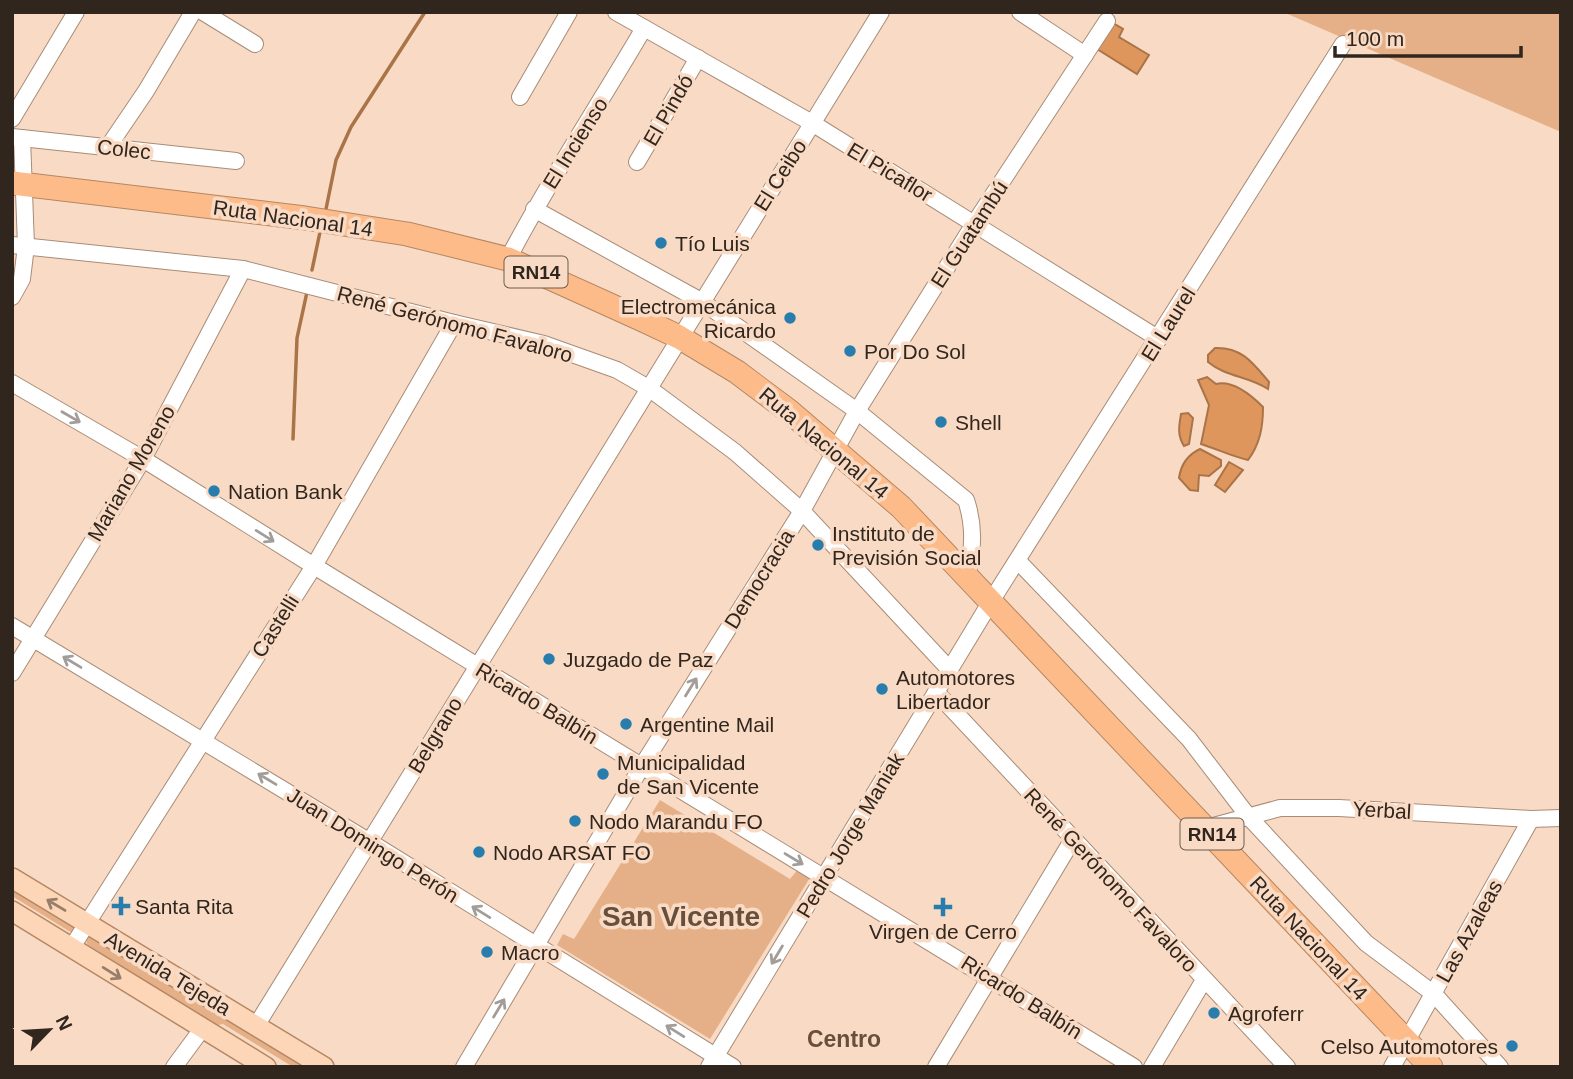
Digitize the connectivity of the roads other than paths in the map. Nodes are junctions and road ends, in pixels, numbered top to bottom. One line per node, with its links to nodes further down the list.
1 (76, 12): 15 (street)
2 (192, 12): 18 (street)
3 (203, 12): 10 (street)
4 (569, 12): 14 (street)
5 (616, 12): 9 (street, El Picaflor)
6 (881, 12): 16 (street, El Ceibo)
7 (1020, 12): 12 (street)
8 (1107, 20): 12 (street, El Guatambú)
9 (644, 28): 13 (street, El Picaflor); 22 (street, El Incienso)
10 (255, 44)
11 (1343, 44): 31 (street, El Laurel)
12 (1085, 55): 23 (street, El Guatambú)
13 (698, 58): 16 (street, El Picaflor); 20 (street, El Pindó)
14 (520, 97)
15 (12, 119)
16 (812, 123): 23 (street, El Picaflor); 28 (street, El Ceibo)
17 (17, 138): 18 (street, Colec); 21 (street)
18 (108, 148): 19 (street, Colec)
19 (236, 161)
20 (638, 162)
21 (19, 183): 24 (street); 25 (highway, Ruta Nacional 14 / RN14)
22 (534, 209): 25 (street, El Incienso); 28 (street)
23 (974, 224): 31 (street, El Picaflor); 34 (street, El Guatambú)
24 (19, 245): 26 (street, René Gerónomo Favaloro); 27 (street)
25 (508, 259): 30 (highway, Ruta Nacional 14 / RN14)
26 (243, 269): 29 (street, René Gerónomo Favaloro); 36 (street, Mariano Moreno)
27 (12, 297)
28 (701, 302): 30 (street, El Ceibo); 34 (street)
29 (454, 323): 33 (street, René Gerónomo Favaloro); 39 (street, Castelli)
30 (679, 337): 33 (street, Belgrano); 35 (highway, Ruta Nacional 14 / RN14)
31 (1159, 339): 38 (street, El Laurel)
32 (12, 383): 36 (street, Ricardo Balbín, one-way to 36)
33 (650, 389): 37 (street, René Gerónomo Favaloro); 44 (street, Belgrano)
34 (857, 411): 35 (street, El Guatambú); 40 (street)
35 (836, 450): 37 (street, Democracia); 40 (highway, Ruta Nacional 14 / RN14)
36 (143, 459): 39 (street, Ricardo Balbín, one-way to 39); 43 (street, Mariano Moreno)
37 (802, 511): 45 (street, René Gerónomo Favaloro); 49 (street, Democracia, one-way to 37)
38 (1018, 561): 41 (street, El Laurel); 50 (street)
39 (314, 566): 44 (street, Ricardo Balbín); 48 (street, Castelli)
40 (967, 577): 41 (highway, Ruta Nacional 14 / RN14)
41 (990, 603): 45 (street, Pedro Jorge Maniak); 53 (highway, Ruta Nacional 14 / RN14)
42 (12, 626): 43 (street, Juan Domingo Perón)
43 (33, 638): 46 (street, Mariano Moreno); 48 (street, Juan Domingo Perón, one-way to 43)
44 (477, 666): 49 (street, Ricardo Balbín); 55 (street, Belgrano)
45 (950, 670): 47 (street, Pedro Jorge Maniak)
46 (12, 673)
47 (936, 692): 54 (street, René Gerónomo Favaloro); 56 (street, Pedro Jorge Maniak)
48 (203, 741): 55 (street, Juan Domingo Perón, one-way to 48); 59 (street, Castelli)
49 (642, 766): 56 (street, Ricardo Balbín, one-way to 56); 60 (street, Democracia)
50 (1248, 816): 52 (street, Yerbal); 53 (street, Yerbal); 64 (street)
51 (1561, 818): 52 (street, Yerbal)
52 (1531, 819): 64 (street, Las Azaleas)
53 (1206, 828): 67 (highway, Ruta Nacional 14 / RN14)
54 (1073, 839): 62 (street); 63 (street, René Gerónomo Favaloro)
55 (370, 842): 60 (street, Juan Domingo Perón, one-way to 55); 65 (street, Belgrano)
56 (824, 877): 62 (street, Ricardo Balbín); 68 (street, Pedro Jorge Maniak, one-way to 68)
57 (12, 878): 59 (main road, Avenida Tejeda, one-way to 57)
58 (12, 911): 61 (main road, Avenida Tejeda)
59 (87, 923): 61 (street, Castelli); 65 (main road, Avenida Tejeda)
60 (536, 946): 68 (street, Juan Domingo Perón, one-way to 60); 72 (street, Democracia, one-way to 60)
61 (72, 947): 66 (main road, Avenida Tejeda, one-way to 66)
62 (990, 977): 74 (street); 75 (street, Ricardo Balbín)
63 (1204, 980): 76 (street); 77 (street, René Gerónomo Favaloro)
64 (1434, 994): 67 (street, Las Azaleas); 80 (street)
65 (256, 1026): 71 (main road, Avenida Tejeda)
66 (202, 1029): 69 (street); 70 (main road, Avenida Tejeda)
67 (1406, 1042): 78 (street, Las Azaleas); 79 (highway, Ruta Nacional 14 / RN14)
68 (712, 1061): 73 (street, Juan Domingo Perón)
69 (174, 1067)
70 (266, 1067)
71 (324, 1067)
72 (464, 1067)
73 (733, 1067)
74 (936, 1067)
75 (1134, 1067)
76 (1152, 1067)
77 (1287, 1067)
78 (1392, 1067)
79 (1431, 1067)
80 (1500, 1067)

